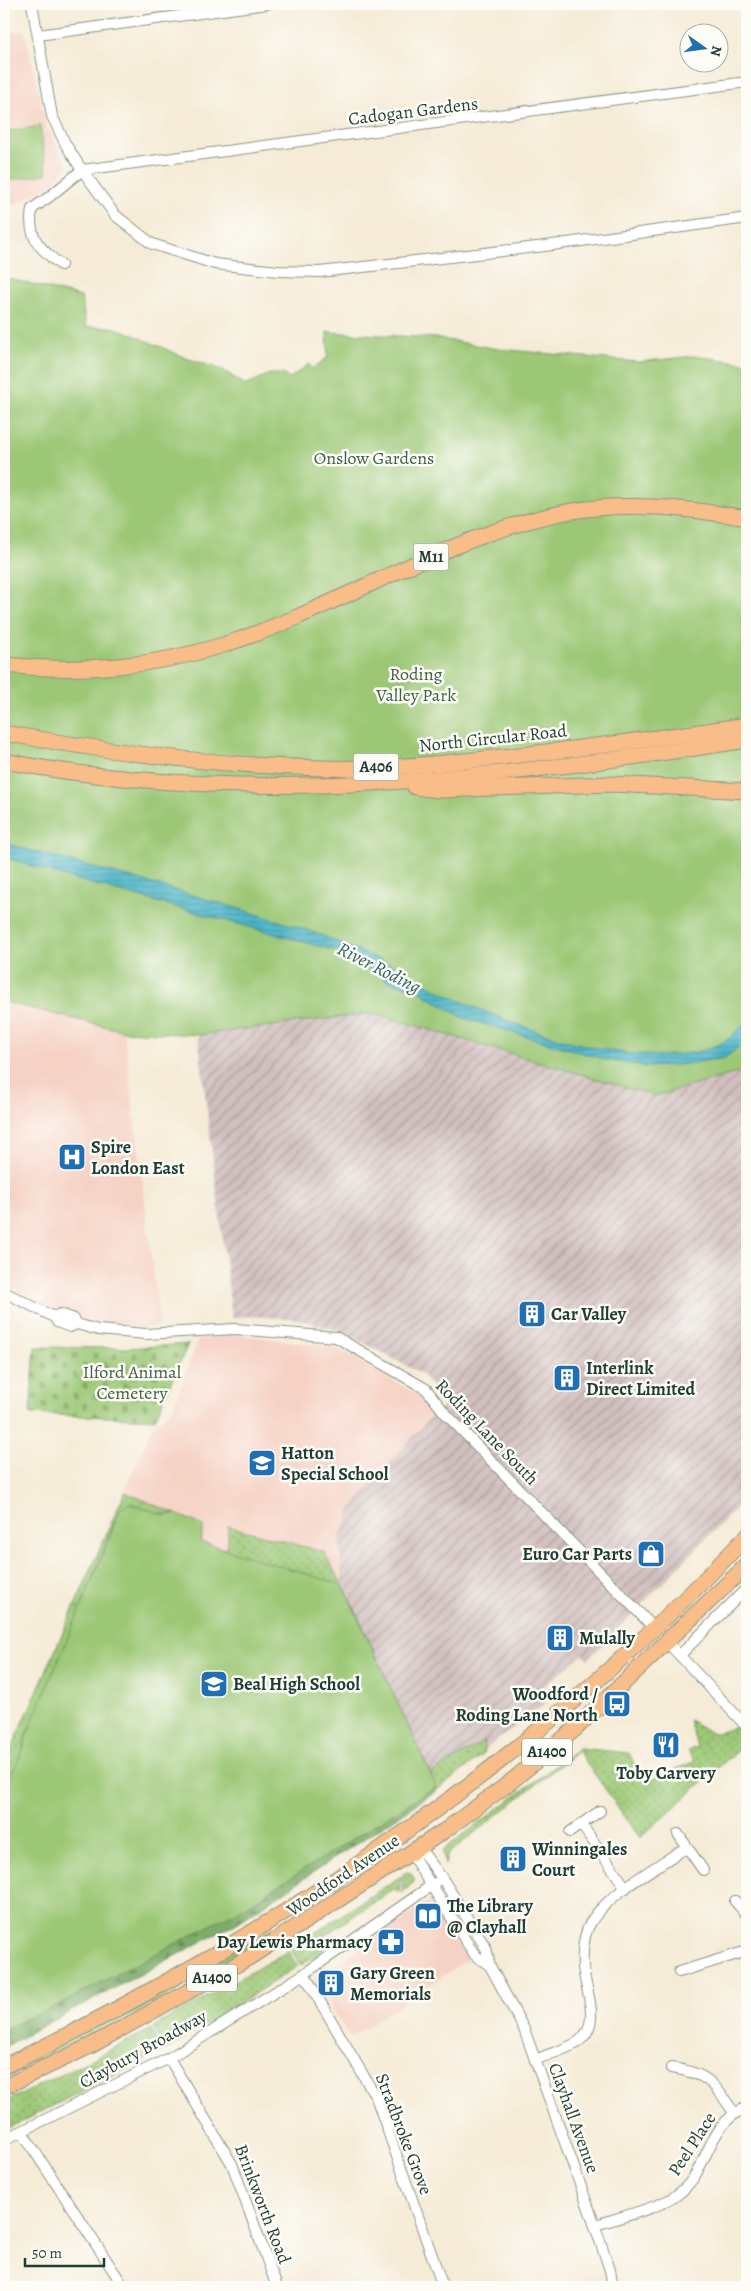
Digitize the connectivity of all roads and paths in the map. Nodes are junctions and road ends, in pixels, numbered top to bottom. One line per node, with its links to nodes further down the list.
1 (32, 4): 4 (street)
2 (267, 4): 3 (street)
3 (195, 8): 4 (street)
4 (38, 35): 6 (street)
5 (747, 82): 6 (street, Cadogan Gardens)
6 (82, 170): 7 (street); 8 (street)
7 (747, 218)
8 (62, 265)
9 (747, 518): 10 (highway, M11)
10 (4, 665)
11 (747, 725): 12 (highway, North Circular Road / A406)
12 (4, 733)
13 (747, 740): 15 (highway, North Circular Road / A406)
14 (4, 761): 15 (highway, North Circular Road / A406)
15 (386, 783): 16 (highway)
16 (747, 790)
17 (5, 1296): 21 (street, Roding Lane South)
18 (747, 1536): 21 (highway, A1400)
19 (747, 1565): 22 (highway, A1400)
20 (747, 1588): 23 (street)
21 (654, 1628): 27 (highway, Woodford Avenue / A1400)
22 (667, 1642): 23 (street); 31 (highway, Woodford Avenue / A1400)
23 (680, 1655): 24 (street)
24 (747, 1727)
25 (600, 1811): 26 (street)
26 (581, 1824): 28 (street); 35 (street)
27 (411, 1828): 31 (highway); 36 (highway, Woodford Avenue / A1400)
28 (570, 1832)
29 (678, 1834): 30 (street)
30 (687, 1847): 32 (street); 35 (street)
31 (415, 1849): 33 (street, Clayhall Avenue); 34 (street, Clayhall Avenue); 36 (highway); 47 (highway, Woodford Avenue / A1400)
32 (703, 1870)
33 (442, 1878): 34 (street, Claybury Broadway); 40 (street, Clayhall Avenue)
34 (431, 1886): 40 (street, Clayhall Avenue); 42 (street, Claybury Broadway)
35 (626, 1888): 44 (street)
36 (302, 1901): 45 (highway, Woodford Avenue / A1400)
37 (735, 1901): 38 (street)
38 (747, 1915)
39 (747, 1951): 41 (street)
40 (490, 1966): 44 (street, Clayhall Avenue)
41 (680, 1972)
42 (304, 1974): 43 (street, Claybury Broadway); 55 (street, Stradbroke Grove)
43 (169, 2058): 50 (street, Claybury Broadway); 54 (street, Brinkworth Road)
44 (535, 2060): 52 (street, Clayhall Avenue)
45 (4, 2066)
46 (671, 2068): 49 (street, Peel Place)
47 (4, 2087)
48 (747, 2107): 49 (street, Peel Place)
49 (734, 2113): 52 (street, Peel Place)
50 (22, 2132): 51 (street, Claybury Broadway); 53 (street)
51 (4, 2140)
52 (595, 2225): 56 (street, Clayhall Avenue)
53 (124, 2287)
54 (277, 2287)
55 (443, 2287)
56 (613, 2287)

